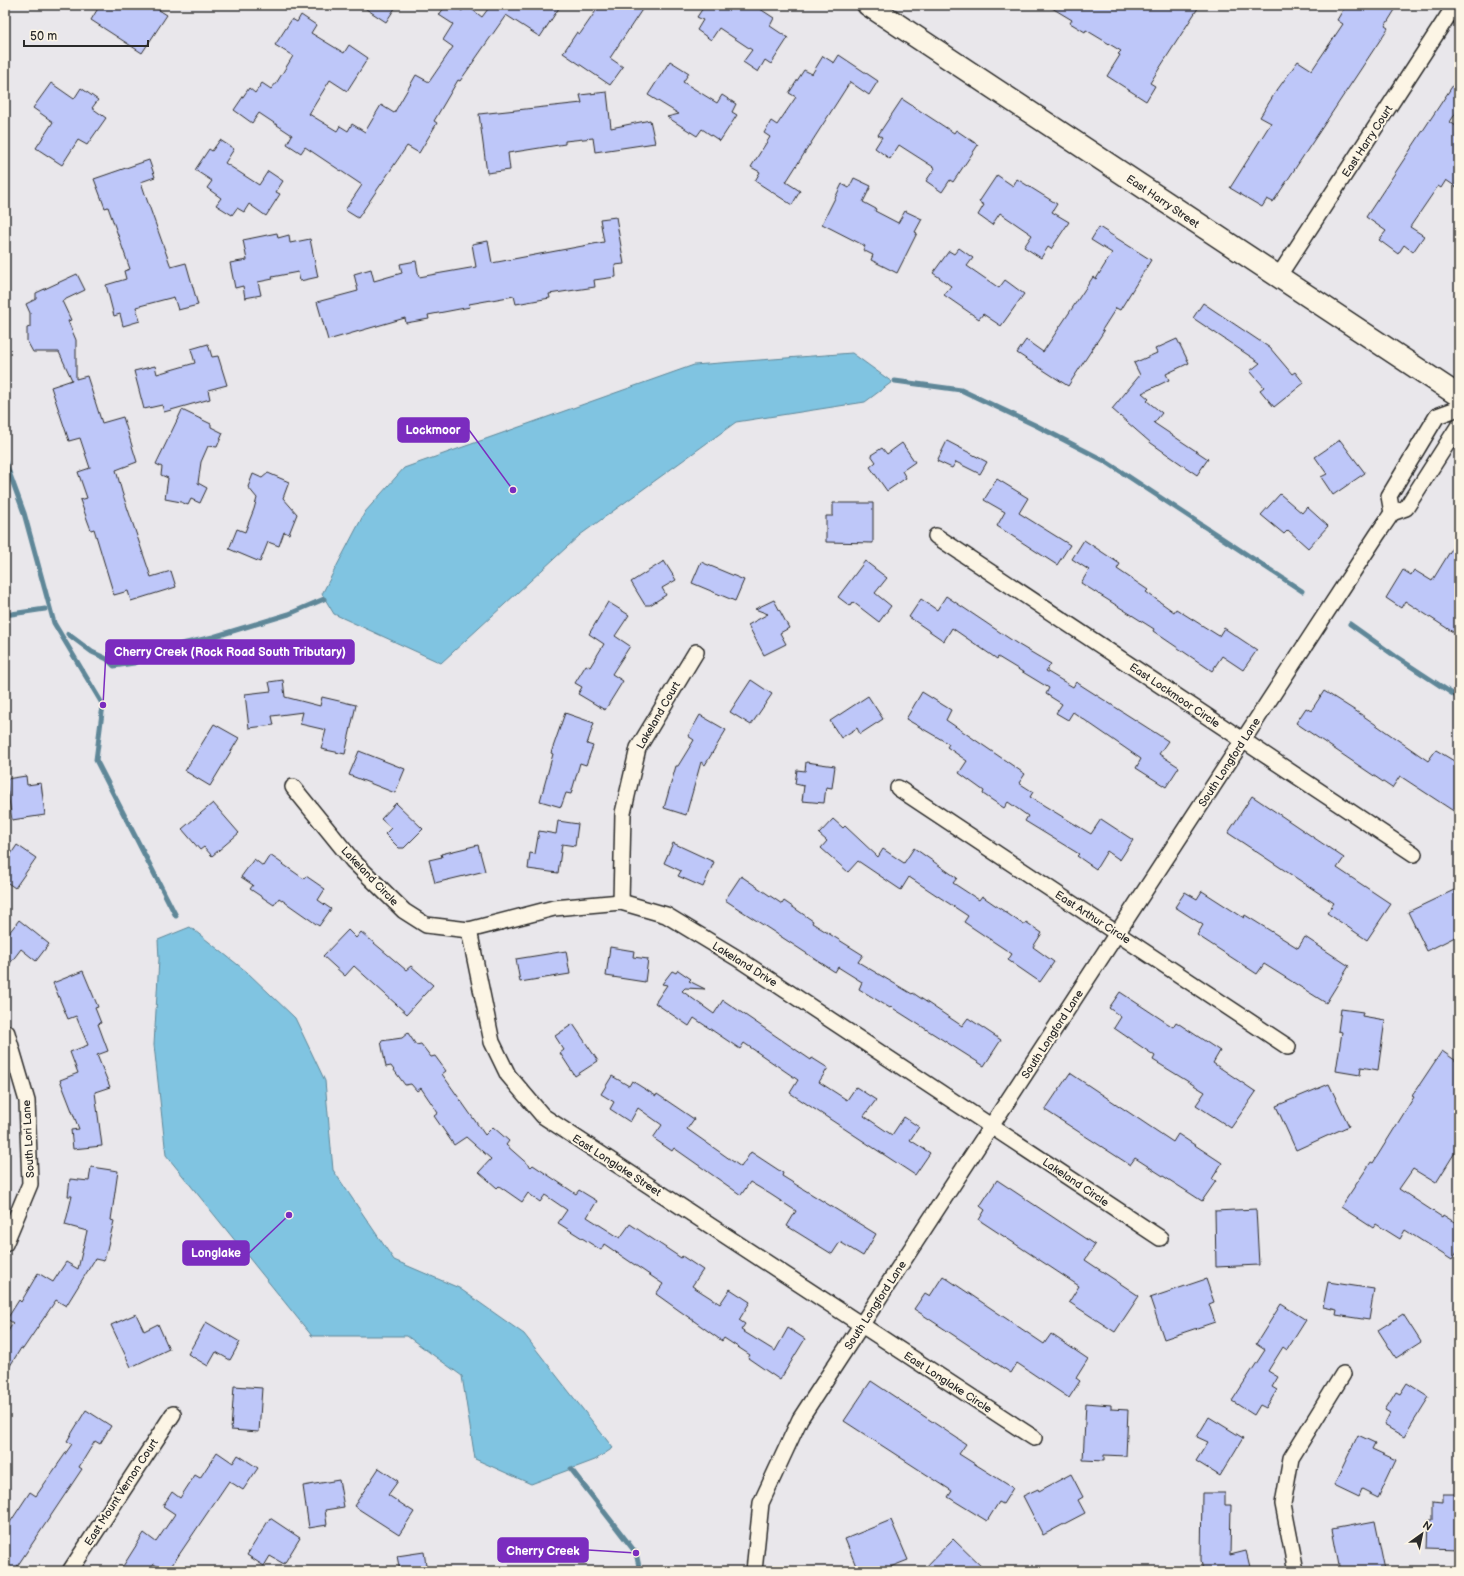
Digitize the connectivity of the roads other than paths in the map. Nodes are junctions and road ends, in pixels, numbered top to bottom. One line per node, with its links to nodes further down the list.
1 (868, 5): 3 (main road, East Harry Street)
2 (1455, 5): 3 (street, East Harry Court)
3 (1278, 277): 4 (main road, East Harry Street)
4 (1459, 396)
5 (1459, 408): 7 (street)
6 (1459, 425): 7 (street, South Longford Lane)
7 (1392, 513): 10 (street, South Longford Lane)
8 (936, 536): 10 (street, East Lockmoor Circle)
9 (696, 652): 14 (street, Lakeland Court)
10 (1243, 740): 13 (street, East Lockmoor Circle); 16 (street, South Longford Lane)
11 (293, 787): 15 (street, Lakeland Circle)
12 (898, 788): 16 (street, East Arthur Circle)
13 (1414, 854)
14 (621, 902): 15 (street, Lakeland Drive); 19 (street, Lakeland Drive)
15 (469, 930): 22 (street, East Longlake Street)
16 (1118, 934): 18 (street, East Arthur Circle); 19 (street, South Longford Lane)
17 (6, 1033): 21 (street, South Lori Lane)
18 (1288, 1047)
19 (992, 1126): 20 (street, Lakeland Circle); 22 (street, South Longford Lane)
20 (1160, 1238)
21 (5, 1244)
22 (862, 1325): 25 (street, East Longlake Circle); 27 (street, South Longford Lane)
23 (1343, 1374): 28 (street)
24 (173, 1414): 26 (street, East Mount Vernon Court)
25 (1034, 1438)
26 (70, 1571)
27 (754, 1571)
28 (1296, 1571)

